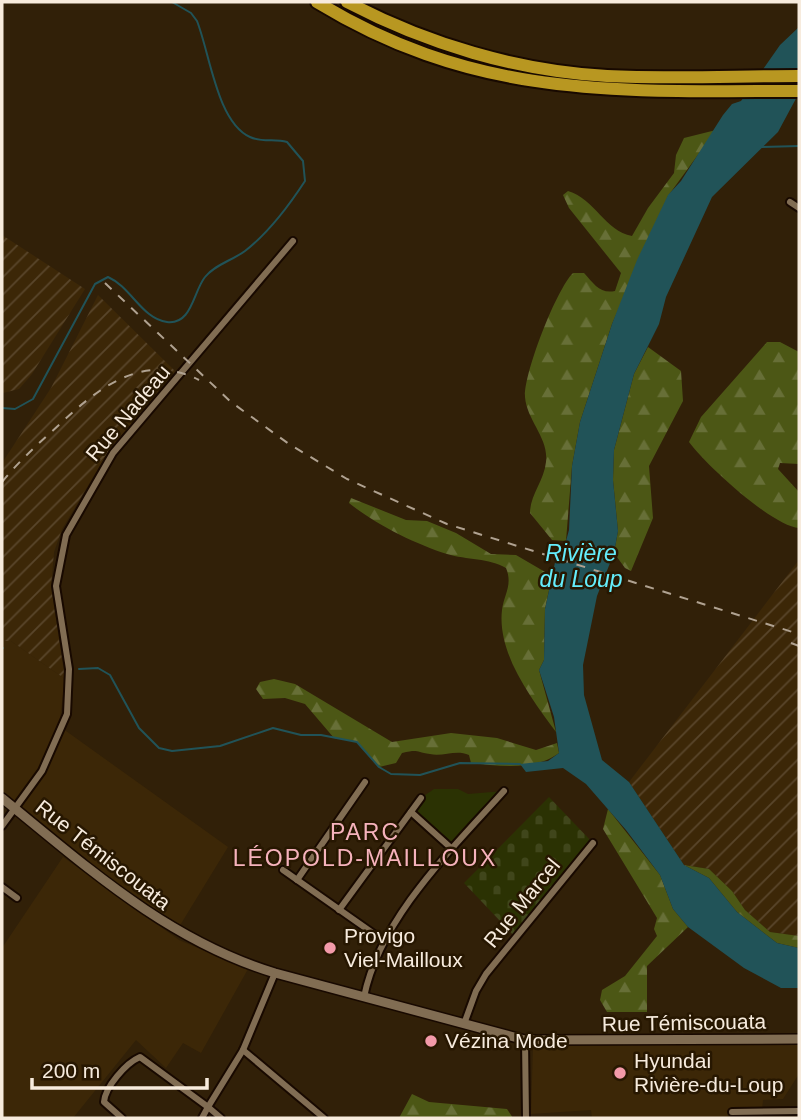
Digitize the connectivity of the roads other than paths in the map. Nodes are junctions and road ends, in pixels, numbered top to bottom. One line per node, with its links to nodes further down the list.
1 (308, 2): 5 (highway)
2 (317, 2): 5 (highway)
3 (347, 2): 6 (highway)
4 (358, 2): 6 (highway)
5 (427, 54): 8 (highway)
6 (523, 65): 7 (highway)
7 (799, 76)
8 (799, 91)
9 (790, 202): 10 (street)
10 (799, 208)
11 (293, 241): 16 (street, Rue Nadeau)
12 (365, 782): 22 (street)
13 (504, 791): 20 (street)
14 (2, 798): 16 (main road, Rue Témiscouata)
15 (421, 798): 17 (street)
16 (15, 809): 18 (street, Rue Nadeau); 27 (main road, Rue Témiscouata)
17 (411, 812): 20 (street); 25 (street)
18 (2, 826)
19 (593, 843): 29 (street, Rue Marcel)
20 (451, 848): 26 (street)
21 (283, 870): 22 (street)
22 (297, 880): 25 (street)
23 (2, 887): 24 (street)
24 (17, 898)
25 (339, 910): 26 (street)
26 (384, 941): 28 (street)
27 (275, 973): 28 (main road, Rue Témiscouata); 32 (street)
28 (364, 997): 29 (main road, Rue Témiscouata)
29 (464, 1024): 31 (main road, Rue Témiscouata)
30 (799, 1039): 31 (main road, Rue Témiscouata)
31 (525, 1041): 40 (street)
32 (243, 1050): 33 (street); 39 (street)
33 (208, 1107): 36 (street); 37 (street); 38 (street)
34 (799, 1111): 35 (street)
35 (733, 1112)
36 (122, 1118)
37 (202, 1118)
38 (221, 1118)
39 (324, 1118)
40 (526, 1118)

